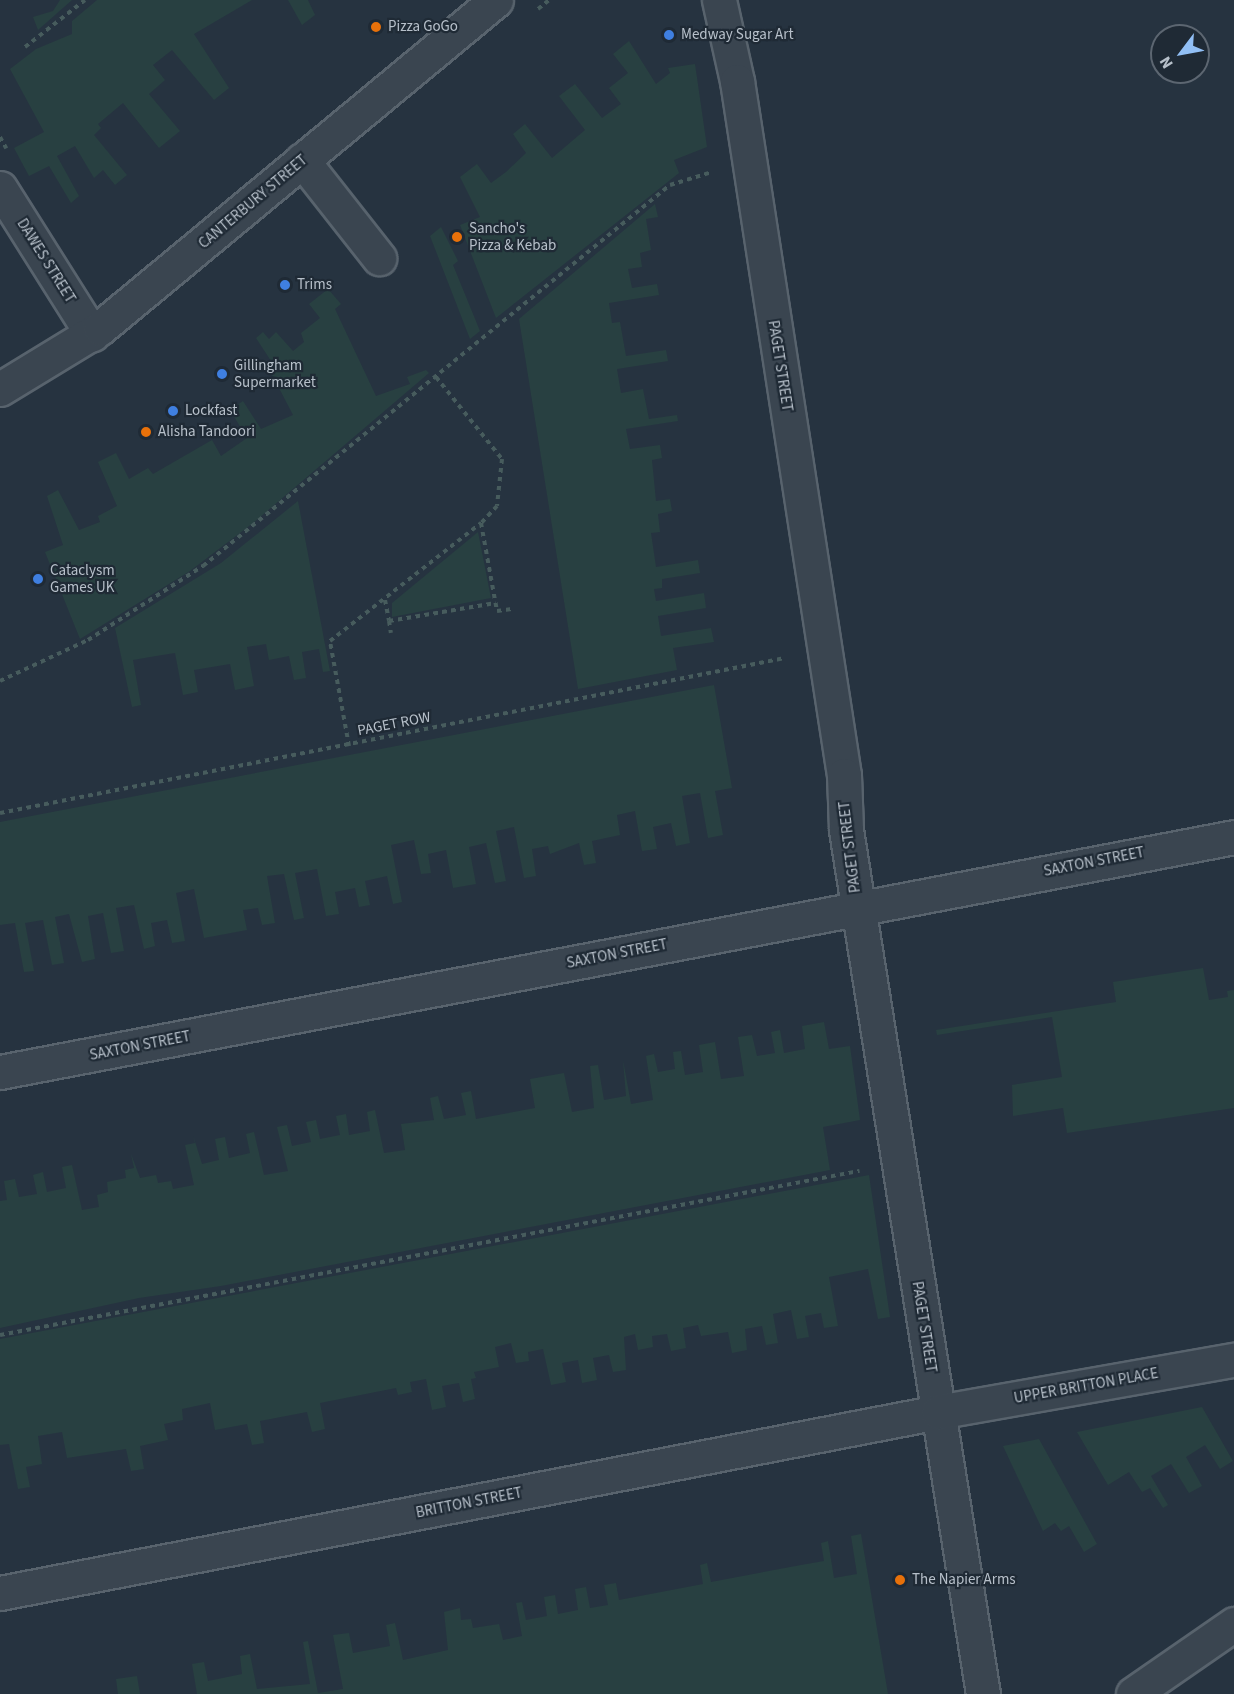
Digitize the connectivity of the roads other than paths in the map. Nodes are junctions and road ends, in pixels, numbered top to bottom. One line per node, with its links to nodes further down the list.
1 (496, 0): 3 (street, CANTERBURY STREET)
2 (719, 0): 10 (street, PAGET STREET)
3 (461, 10): 4 (street, CANTERBURY STREET)
4 (302, 160): 6 (street); 7 (street, CANTERBURY STREET)
5 (0, 188): 7 (street, DAWES STREET)
6 (379, 258)
7 (92, 334): 8 (street, CANTERBURY STREET)
8 (0, 389)
9 (1234, 837): 10 (street, SAXTON STREET)
10 (858, 908): 11 (street, SAXTON STREET); 13 (street, PAGET STREET)
11 (0, 1072)
12 (1234, 1360): 13 (street, UPPER BRITTON PLACE)
13 (938, 1412): 14 (street, BRITTON STREET); 16 (street, PAGET STREET)
14 (0, 1593)
15 (1234, 1624): 17 (street)
16 (983, 1694)
17 (1133, 1694)

